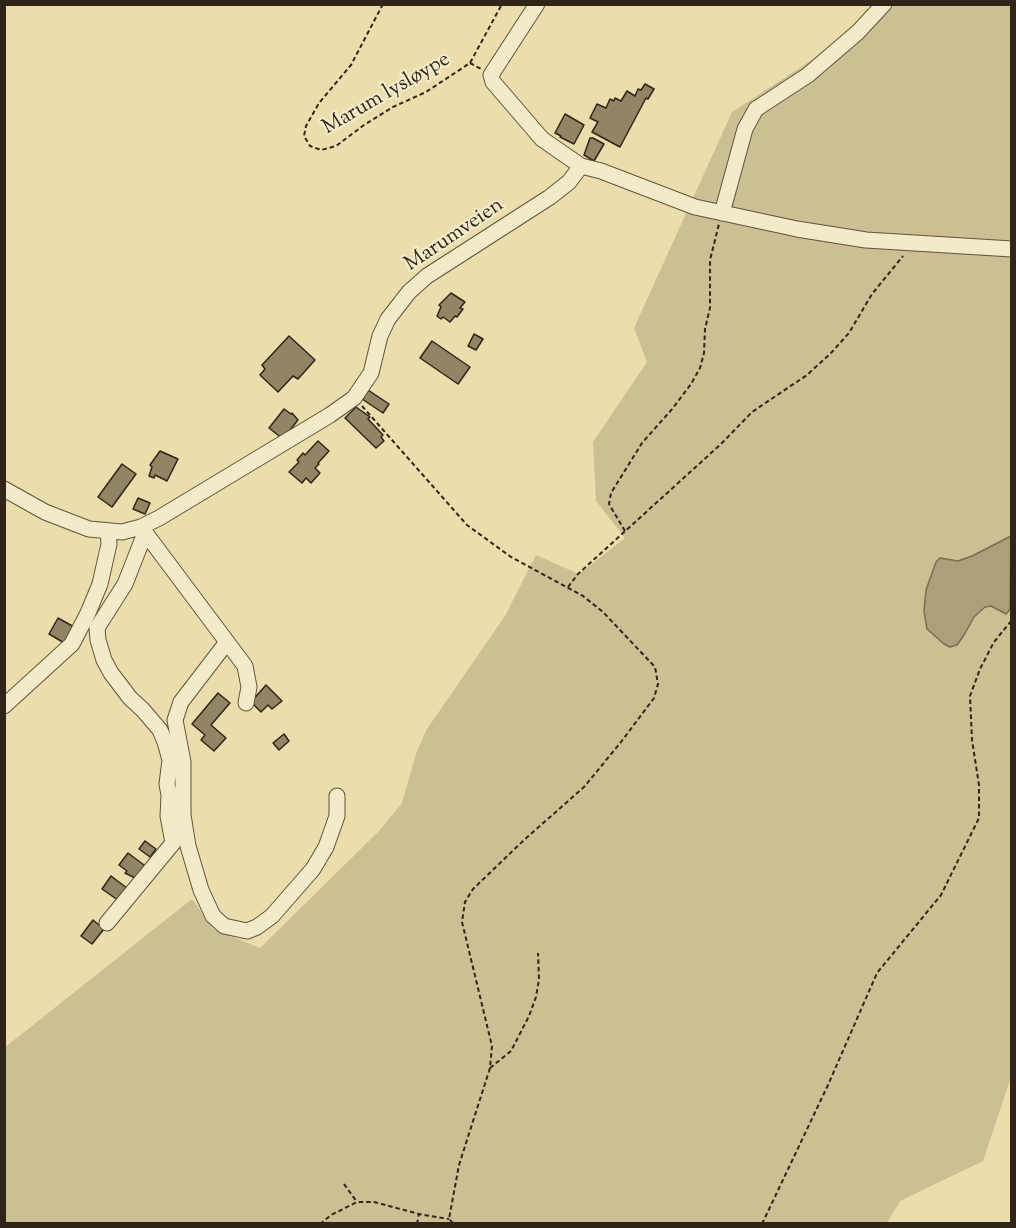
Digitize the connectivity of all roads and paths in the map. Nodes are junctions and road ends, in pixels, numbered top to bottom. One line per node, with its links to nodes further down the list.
1 (383, 4): 2 (path, Marum lysløype)
2 (502, 4)
3 (537, 4): 5 (street)
4 (884, 4): 6 (street)
5 (581, 166): 6 (street); 9 (street, Marumveien)
6 (722, 213): 7 (street); 13 (path)
7 (913, 243): 8 (street); 13 (path)
8 (1011, 249)
9 (354, 398): 11 (street, Marumveien); 14 (path)
10 (4, 489): 12 (street, Marumveien)
11 (143, 530): 12 (street, Marumveien); 17 (street); 18 (street)
12 (108, 531): 15 (street)
13 (625, 531): 14 (path)
14 (568, 587): 24 (path)
15 (88, 613): 17 (street); 20 (street)
16 (1011, 620): 32 (path)
17 (98, 628): 22 (street)
18 (227, 642): 19 (street); 21 (street)
19 (246, 703)
20 (4, 706)
21 (337, 796)
22 (107, 923)
23 (538, 953): 24 (path)
24 (490, 1068): 28 (path)
25 (344, 1184): 26 (path)
26 (357, 1202): 27 (path); 29 (path)
27 (419, 1214): 28 (path); 30 (path)
28 (449, 1219): 31 (path)
29 (320, 1224)
30 (417, 1224)
31 (454, 1224)
32 (762, 1224)

